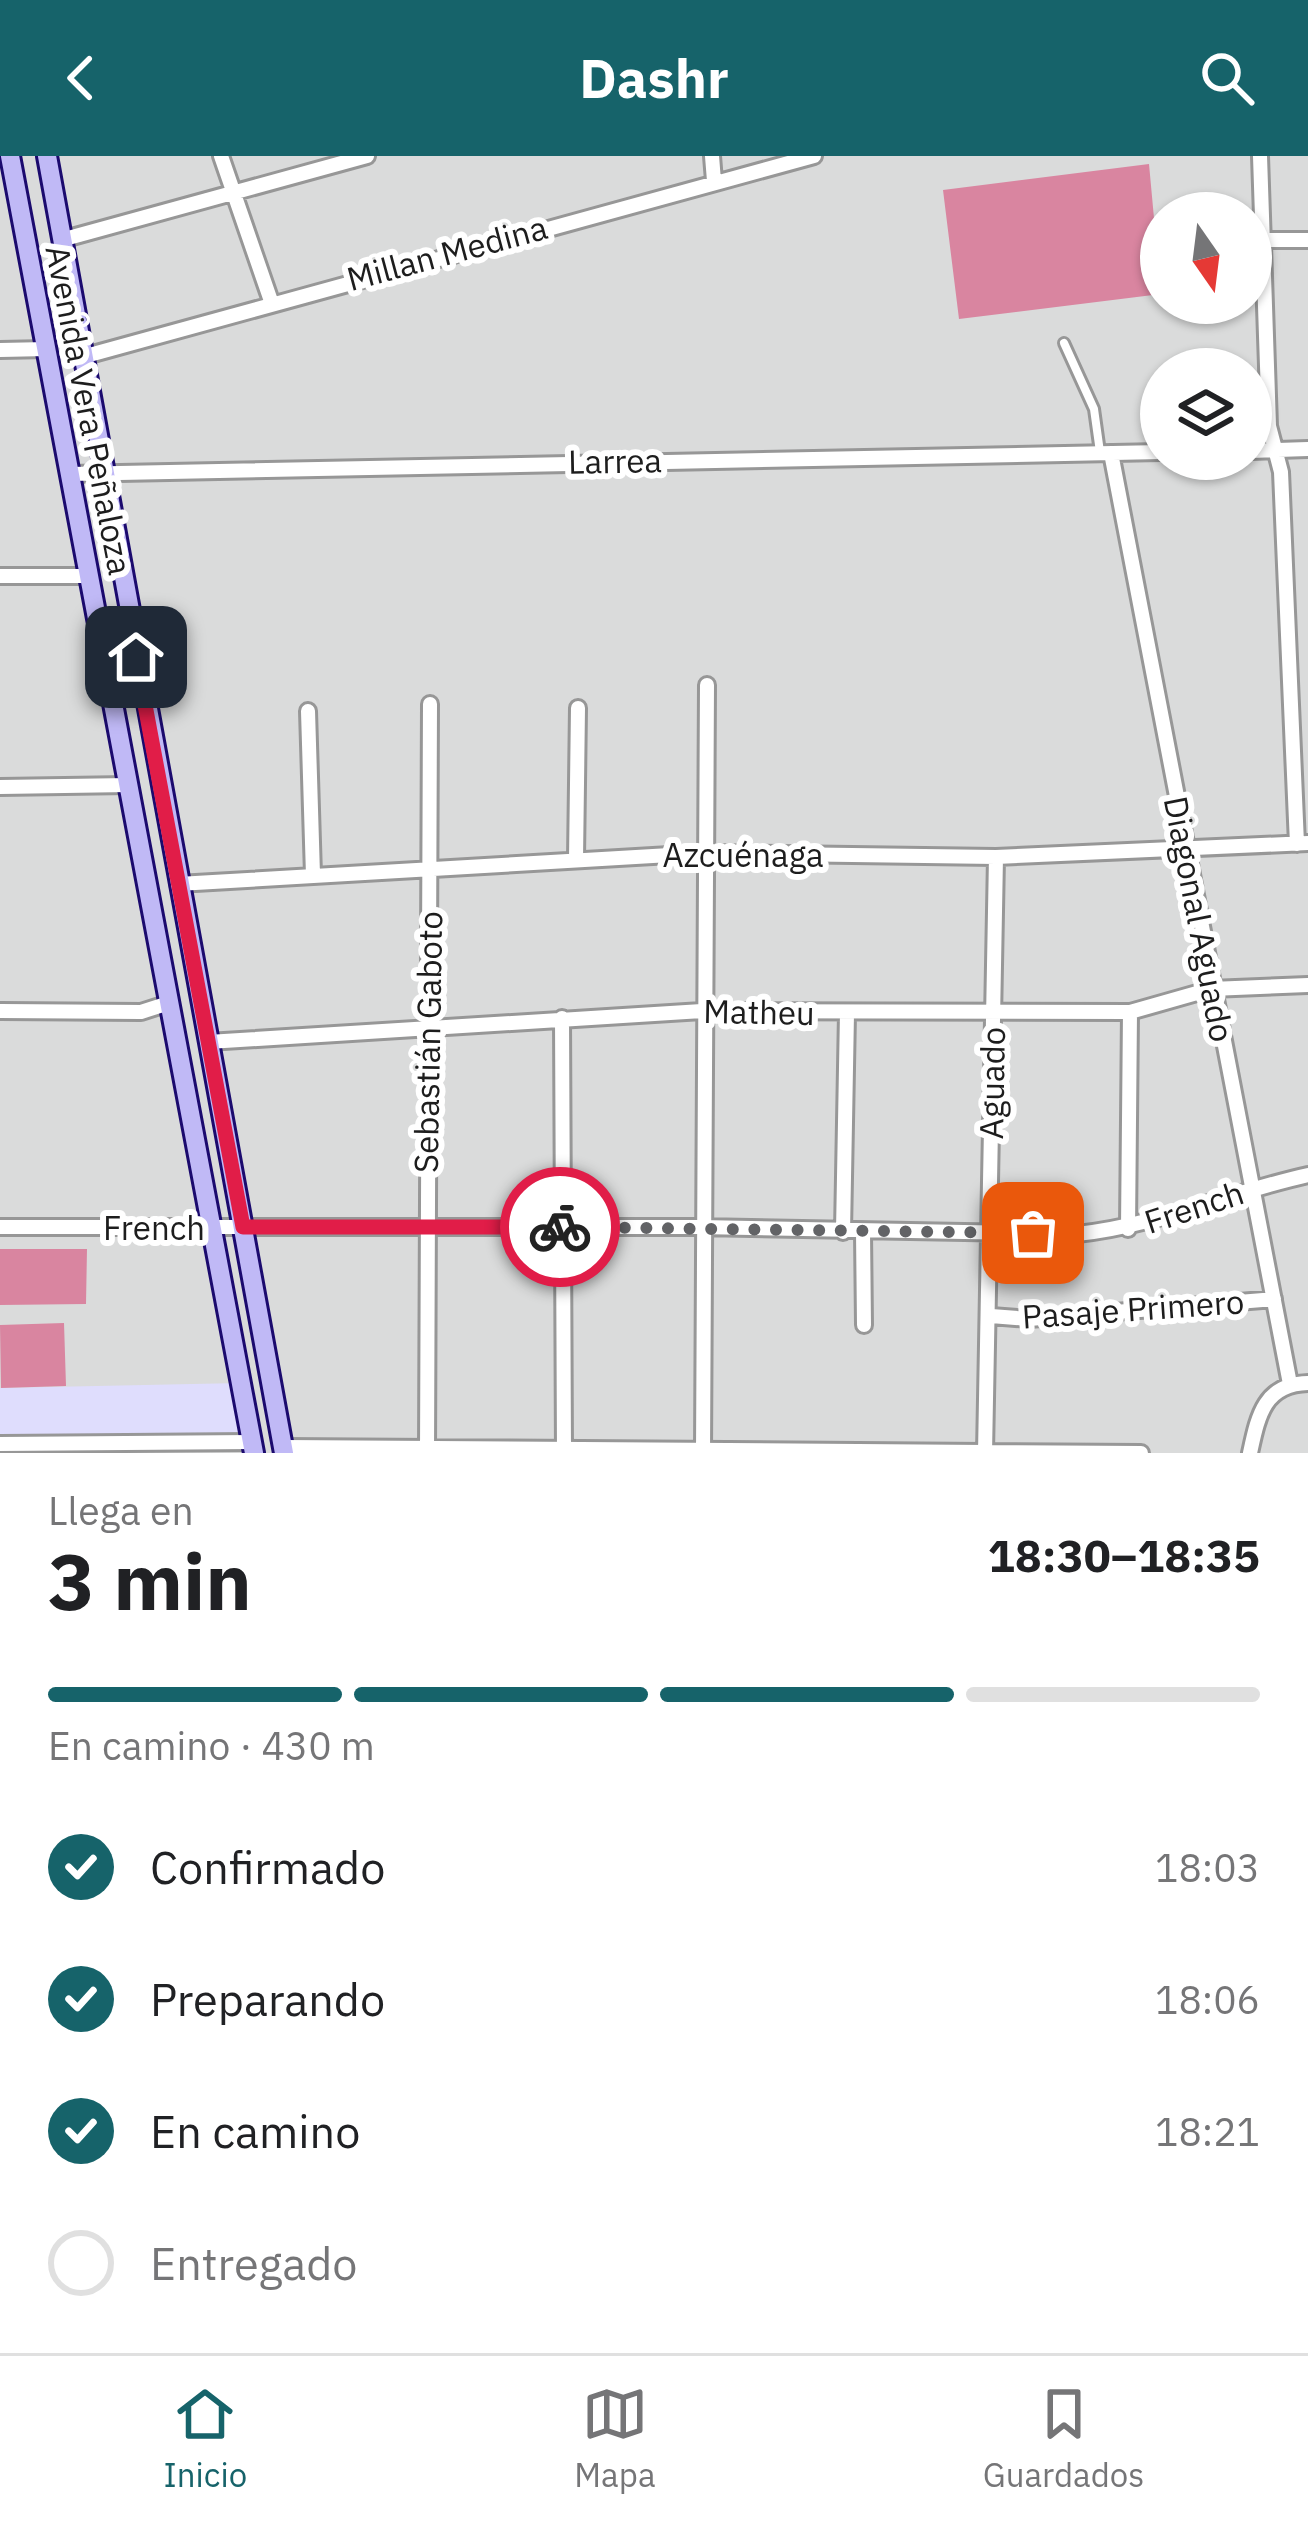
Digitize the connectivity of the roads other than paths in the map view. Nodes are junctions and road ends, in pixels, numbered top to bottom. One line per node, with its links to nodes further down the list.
1 (10, 156): 17 (main road, Avenida Vera Peñaloza)
2 (47, 156): 11 (main road, Avenida Vera Peñaloza)
3 (221, 156): 9 (street)
4 (367, 156): 9 (street)
5 (712, 156): 8 (street)
6 (814, 156): 8 (street, Millan Medina)
7 (1260, 156): 10 (street)
8 (714, 181): 14 (street, Millan Medina)
9 (233, 192): 11 (street); 14 (street)
10 (1258, 192)
11 (61, 240): 19 (main road, Avenida Vera Peñaloza)
12 (1272, 240): 13 (street)
13 (1308, 240)
14 (271, 301): 19 (street, Millan Medina)
15 (1262, 324): 22 (street)
16 (1064, 343): 24 (lane)
17 (46, 349): 18 (street); 25 (main road, Avenida Vera Peñaloza)
18 (0, 350)
19 (82, 357): 26 (main road, Avenida Vera Peñaloza)
20 (1308, 449): 22 (street)
21 (1272, 450): 22 (street)
22 (1275, 450): 35 (street)
23 (1140, 452): 24 (street, Larrea)
24 (1105, 453): 26 (street, Larrea); 36 (street, Diagonal Aguado)
25 (70, 474): 26 (street, Larrea); 28 (main road, Avenida Vera Peñaloza)
26 (103, 474): 42 (main road, Avenida Vera Peñaloza)
27 (0, 576): 28 (street)
28 (89, 576): 33 (main road, Avenida Vera Peñaloza)
29 (706, 686): 37 (street)
30 (430, 704): 40 (street, Sebastián Gaboto)
31 (578, 708): 39 (street)
32 (308, 711): 41 (street)
33 (129, 785): 34 (street); 45 (main road, Avenida Vera Peñaloza)
34 (0, 787)
35 (1303, 844): 36 (street, Azcuénaga)
36 (1185, 848): 38 (street, Azcuénaga); 44 (street, Diagonal Aguado)
37 (704, 853): 38 (street, Azcuénaga); 39 (street, Azcuénaga); 48 (street)
38 (995, 857): 47 (street, Aguado)
39 (576, 860): 40 (street, Azcuénaga)
40 (430, 867): 41 (street, Azcuénaga); 52 (street, Sebastián Gaboto)
41 (313, 875): 42 (street, Azcuénaga)
42 (178, 884): 53 (main road, Avenida Vera Peñaloza)
43 (1308, 985): 44 (street, Matheu)
44 (1211, 988): 49 (street, Matheu); 55 (street, Diagonal Aguado)
45 (169, 1003): 46 (street); 60 (main road, Avenida Vera Peñaloza)
46 (0, 1010)
47 (993, 1010): 49 (street, Matheu); 50 (street, Matheu); 65 (street, Aguado)
48 (702, 1011): 50 (street, Matheu); 51 (street, Matheu); 59 (street)
49 (1130, 1012): 62 (street)
50 (847, 1013): 63 (street)
51 (562, 1018): 52 (street, Matheu); 58 (street)
52 (427, 1026): 53 (street, Matheu); 61 (street, Sebastián Gaboto)
53 (208, 1042): 57 (main road, Avenida Vera Peñaloza)
54 (1308, 1175): 55 (street, French)
55 (1253, 1187): 62 (street, French); 66 (street, Diagonal Aguado)
56 (0, 1227): 60 (street, French)
57 (243, 1227): 60 (street, French); 61 (street, French); 74 (main road, Avenida Vera Peñaloza)
58 (560, 1227): 59 (street, French); 61 (street, French); 75 (street)
59 (700, 1227): 63 (street, French); 76 (street)
60 (212, 1228): 72 (main road, Avenida Vera Peñaloza)
61 (425, 1228): 73 (street, Sebastián Gaboto)
62 (1128, 1229): 65 (street, French)
63 (843, 1232): 64 (street, French)
64 (863, 1232): 65 (street, French); 68 (street)
65 (990, 1232): 67 (street, Aguado)
66 (1274, 1299): 67 (street, Pasaje Primero); 70 (street, Diagonal Aguado)
67 (991, 1316): 78 (street, Aguado)
68 (864, 1325)
69 (1308, 1383): 70 (street)
70 (1290, 1384): 81 (street)
71 (0, 1444): 72 (street)
72 (253, 1447)
73 (427, 1449): 74 (street); 75 (street)
74 (283, 1450)
75 (564, 1450): 76 (street)
76 (703, 1451): 77 (street)
77 (838, 1451): 78 (street)
78 (985, 1452): 79 (street)
79 (1124, 1453): 80 (street)
80 (1141, 1453)
81 (1250, 1453)

